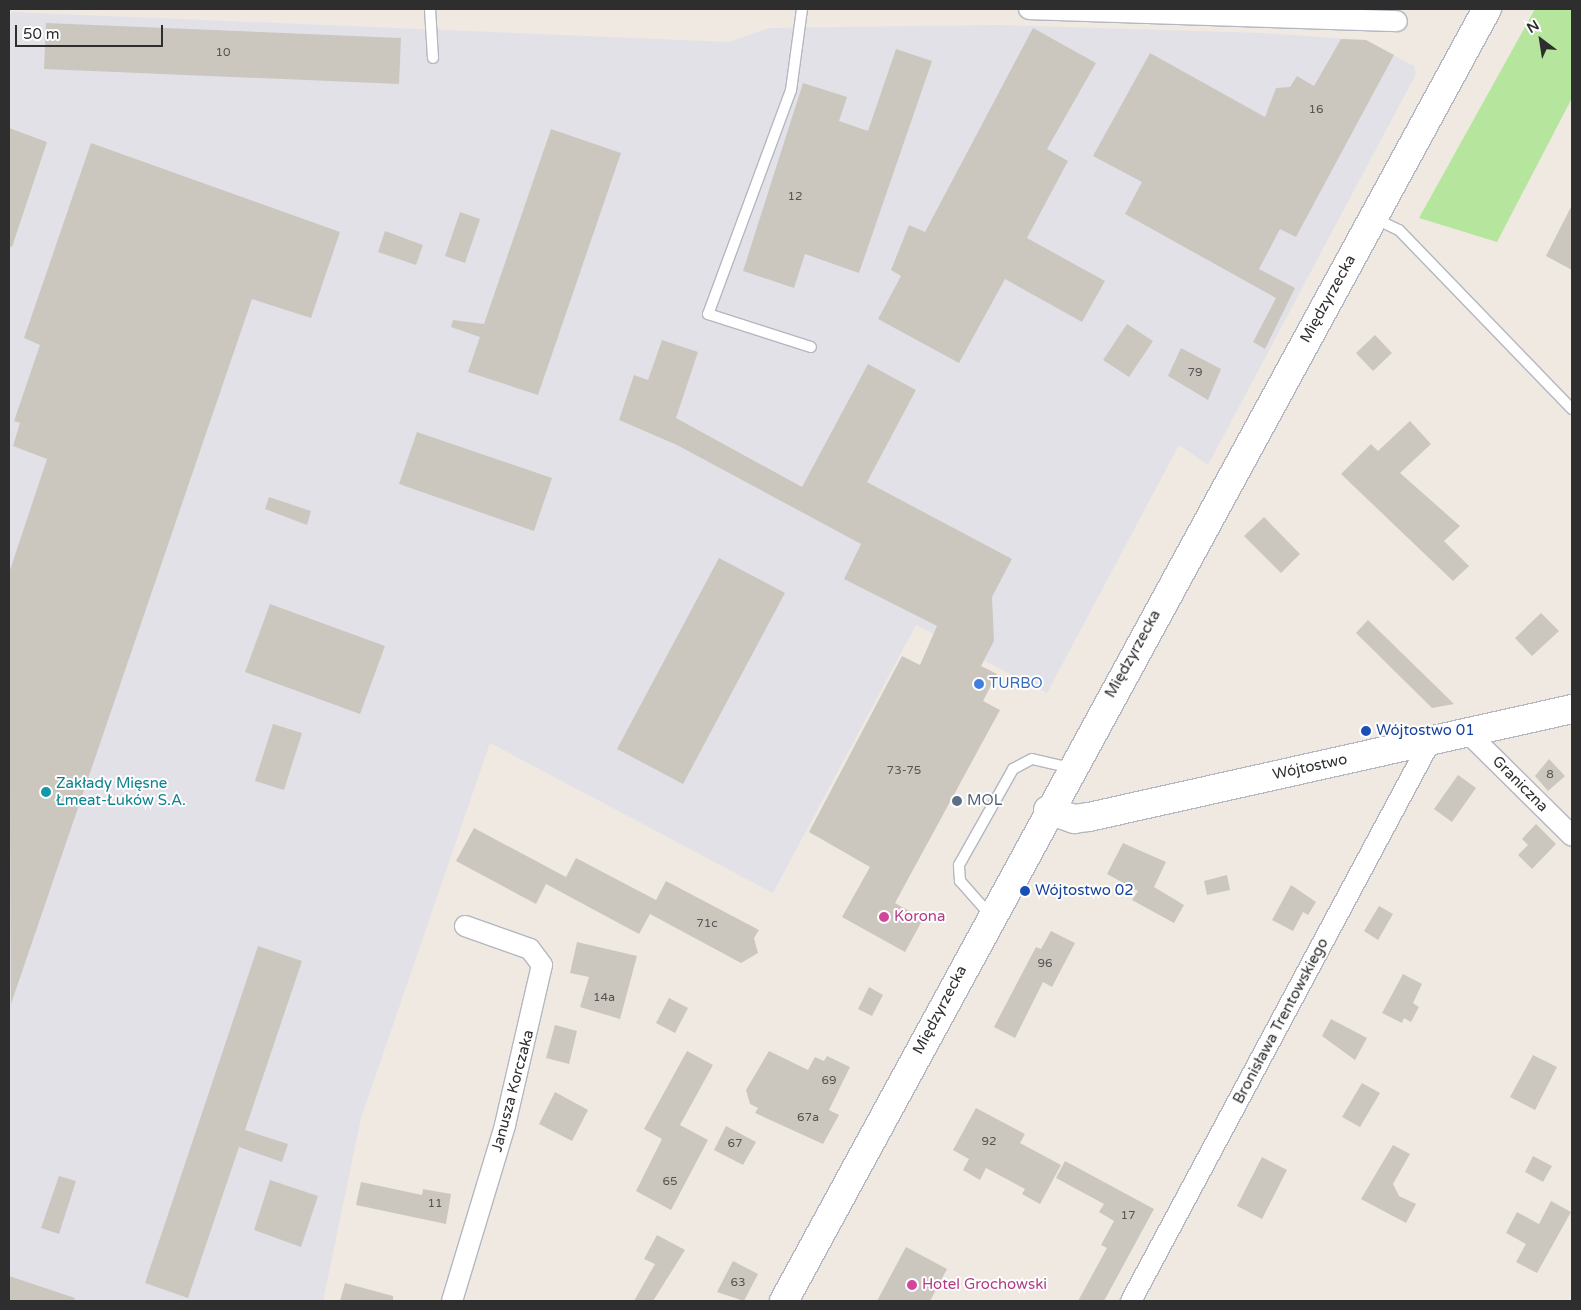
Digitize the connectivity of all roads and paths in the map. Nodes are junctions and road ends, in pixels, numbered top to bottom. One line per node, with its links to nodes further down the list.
1 (430, 9): 6 (lane)
2 (802, 9): 8 (lane)
3 (1030, 9): 5 (street)
4 (1487, 9): 7 (main road, Międzyrzecka)
5 (1396, 21)
6 (433, 58)
7 (1373, 218): 9 (lane); 13 (main road, Międzyrzecka)
8 (811, 347)
9 (1572, 408)
10 (1572, 709): 11 (main road, Wójtostwo)
11 (1468, 733): 12 (main road, Wójtostwo); 15 (street, Graniczna)
12 (1431, 740): 14 (main road, Wójtostwo); 20 (street, Bronisława Trentowskiego)
13 (1071, 768): 14 (main road, Międzyrzecka); 16 (lane)
14 (1048, 810): 16 (main road, Międzyrzecka)
15 (1572, 836)
16 (991, 916): 19 (main road, Międzyrzecka)
17 (465, 926): 18 (street, Janusza Korczaka)
18 (452, 1301)
19 (784, 1301)
20 (1131, 1301)

